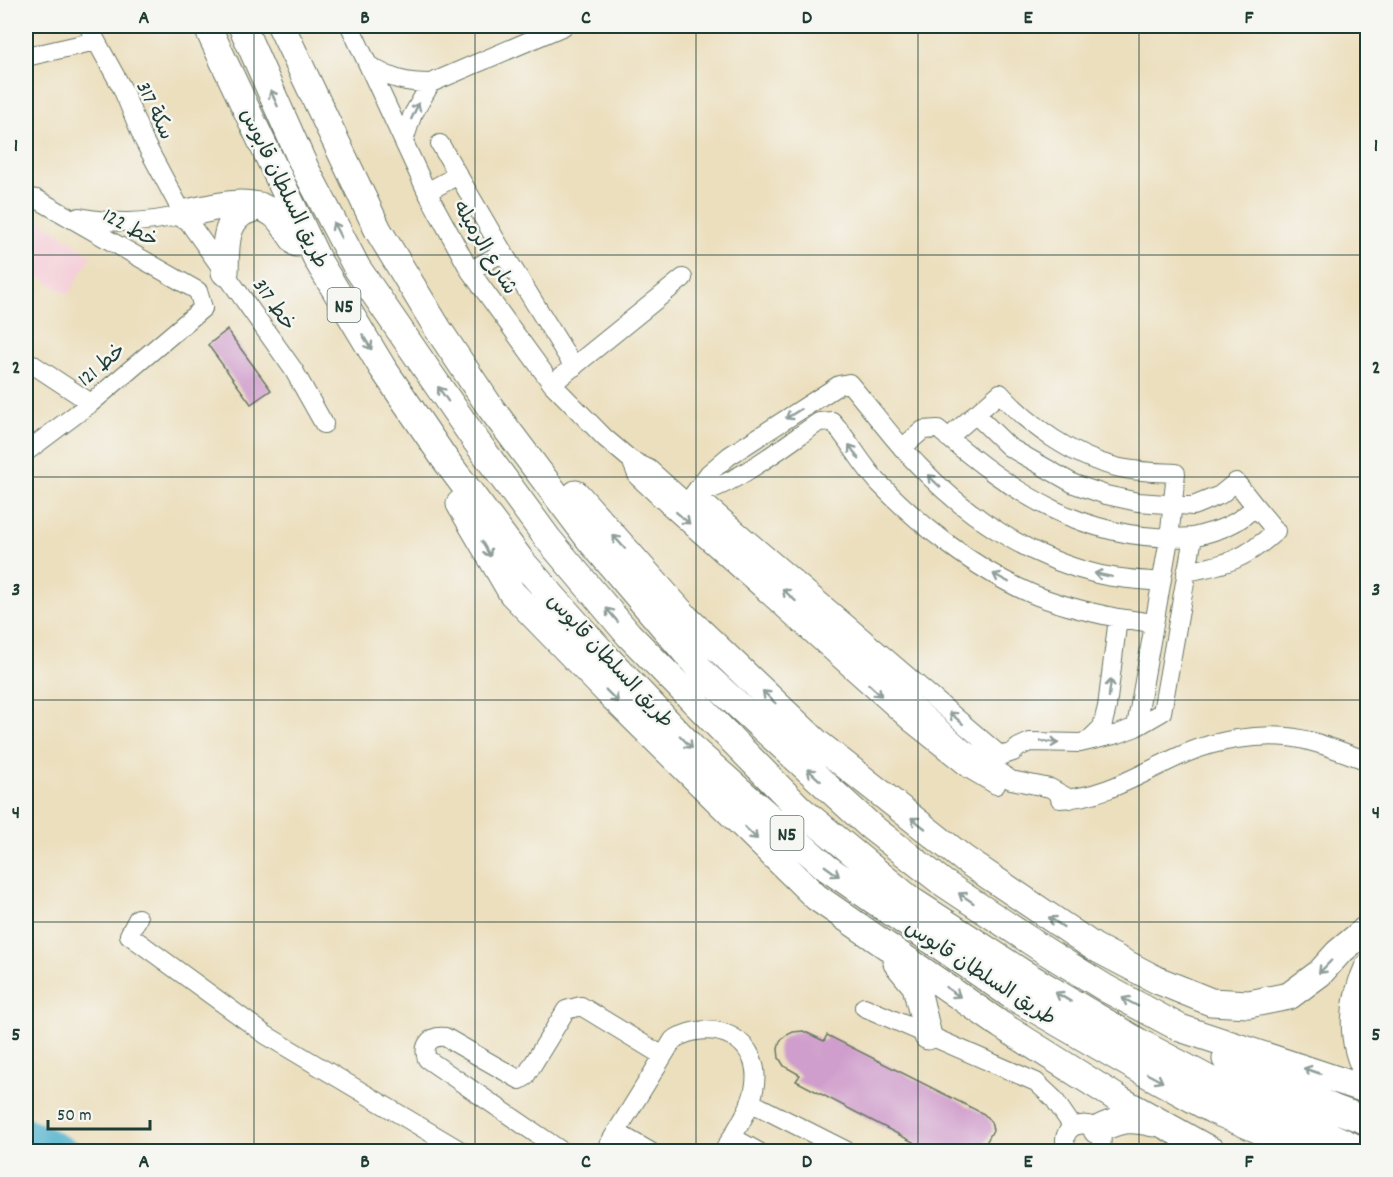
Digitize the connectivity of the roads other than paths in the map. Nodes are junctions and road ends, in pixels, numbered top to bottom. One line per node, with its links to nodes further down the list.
1 (207, 26): 19 (highway, طريق السلطان قابوس / N5)
2 (242, 26): 61 (highway, طريق السلطان قابوس / N5, one-way to 2)
3 (350, 26): 8 (street, شارع الرميله)
4 (564, 26): 9 (street)
5 (92, 33): 7 (street); 17 (street, سكة 317)
6 (285, 35): 28 (highway)
7 (26, 57)
8 (370, 66): 9 (street); 10 (street, شارع الرميله)
9 (431, 83): 10 (street, one-way to 9)
10 (404, 141): 13 (street, شارع الرميله)
11 (440, 144): 12 (street)
12 (458, 175): 13 (street); 18 (street)
13 (428, 192): 20 (street, شارع الرميله)
14 (26, 197): 16 (street, خط 122)
15 (260, 206): 17 (highway); 19 (highway); 21 (highway)
16 (60, 213): 17 (street); 23 (street, خط 122)
17 (183, 214): 21 (street, خط 317)
18 (502, 252): 20 (street); 25 (street)
19 (318, 261): 34 (highway, طريق السلطان قابوس / N5, one-way to 34)
20 (470, 271): 26 (street, شارع الرميله)
21 (225, 272): 30 (street, خط 317)
22 (683, 278): 25 (street)
23 (204, 308): 27 (street, خط 121)
24 (26, 360): 27 (street)
25 (574, 367): 26 (street)
26 (552, 384): 35 (street, شارع الرميله)
27 (91, 403): 33 (street, خط 121)
28 (490, 407): 53 (highway, one-way to 28); 57 (highway, one-way to 28)
29 (975, 414): 31 (street); 37 (street); 37 (street)
30 (324, 424)
31 (948, 438): 32 (street); 40 (street)
32 (902, 448): 36 (street, one-way to 36); 42 (street, one-way to 32)
33 (26, 452)
34 (444, 458): 54 (highway, one-way to 54); 61 (highway, طريق السلطان قابوس / N5, one-way to 61)
35 (631, 460): 36 (street); 47 (street, one-way to 47)
36 (691, 498): 43 (street, one-way to 36); 48 (street, one-way to 36)
37 (1174, 506): 38 (street); 40 (street)
38 (1256, 506): 39 (street); 41 (street)
39 (1192, 537): 40 (street); 41 (street)
40 (1169, 538): 42 (street)
41 (1186, 572): 45 (street)
42 (1161, 582): 44 (street)
43 (1118, 618): 44 (street); 46 (street, one-way to 43)
44 (1153, 623): 45 (street)
45 (1136, 727): 46 (street)
46 (1089, 740): 48 (street, one-way to 46)
47 (934, 741): 48 (street); 51 (street)
48 (1000, 758): 50 (street); 50 (street)
49 (1368, 761): 51 (street)
50 (1017, 782): 51 (street)
51 (1070, 799)
52 (138, 918): 69 (street)
53 (1368, 928)
54 (869, 934): 58 (highway); 64 (highway, one-way to 64)
55 (1368, 968): 60 (highway)
56 (864, 1007): 58 (street)
57 (1180, 1028): 60 (highway, one-way to 57); 63 (highway)
58 (928, 1036): 66 (street)
59 (663, 1056): 62 (street); 65 (street); 70 (street)
60 (1365, 1085)
61 (1218, 1099): 76 (highway); 77 (highway)
62 (750, 1102): 67 (street); 74 (street)
63 (1368, 1121)
64 (1162, 1125): 66 (highway); 75 (highway)
65 (616, 1131): 71 (street); 72 (street)
66 (1094, 1142): 68 (street)
67 (732, 1147): 73 (street)
68 (1067, 1151)
69 (462, 1152)
70 (562, 1152)
71 (604, 1152)
72 (651, 1152)
73 (759, 1152)
74 (849, 1152)
75 (1213, 1152)
76 (1311, 1152)
77 (1365, 1152)

